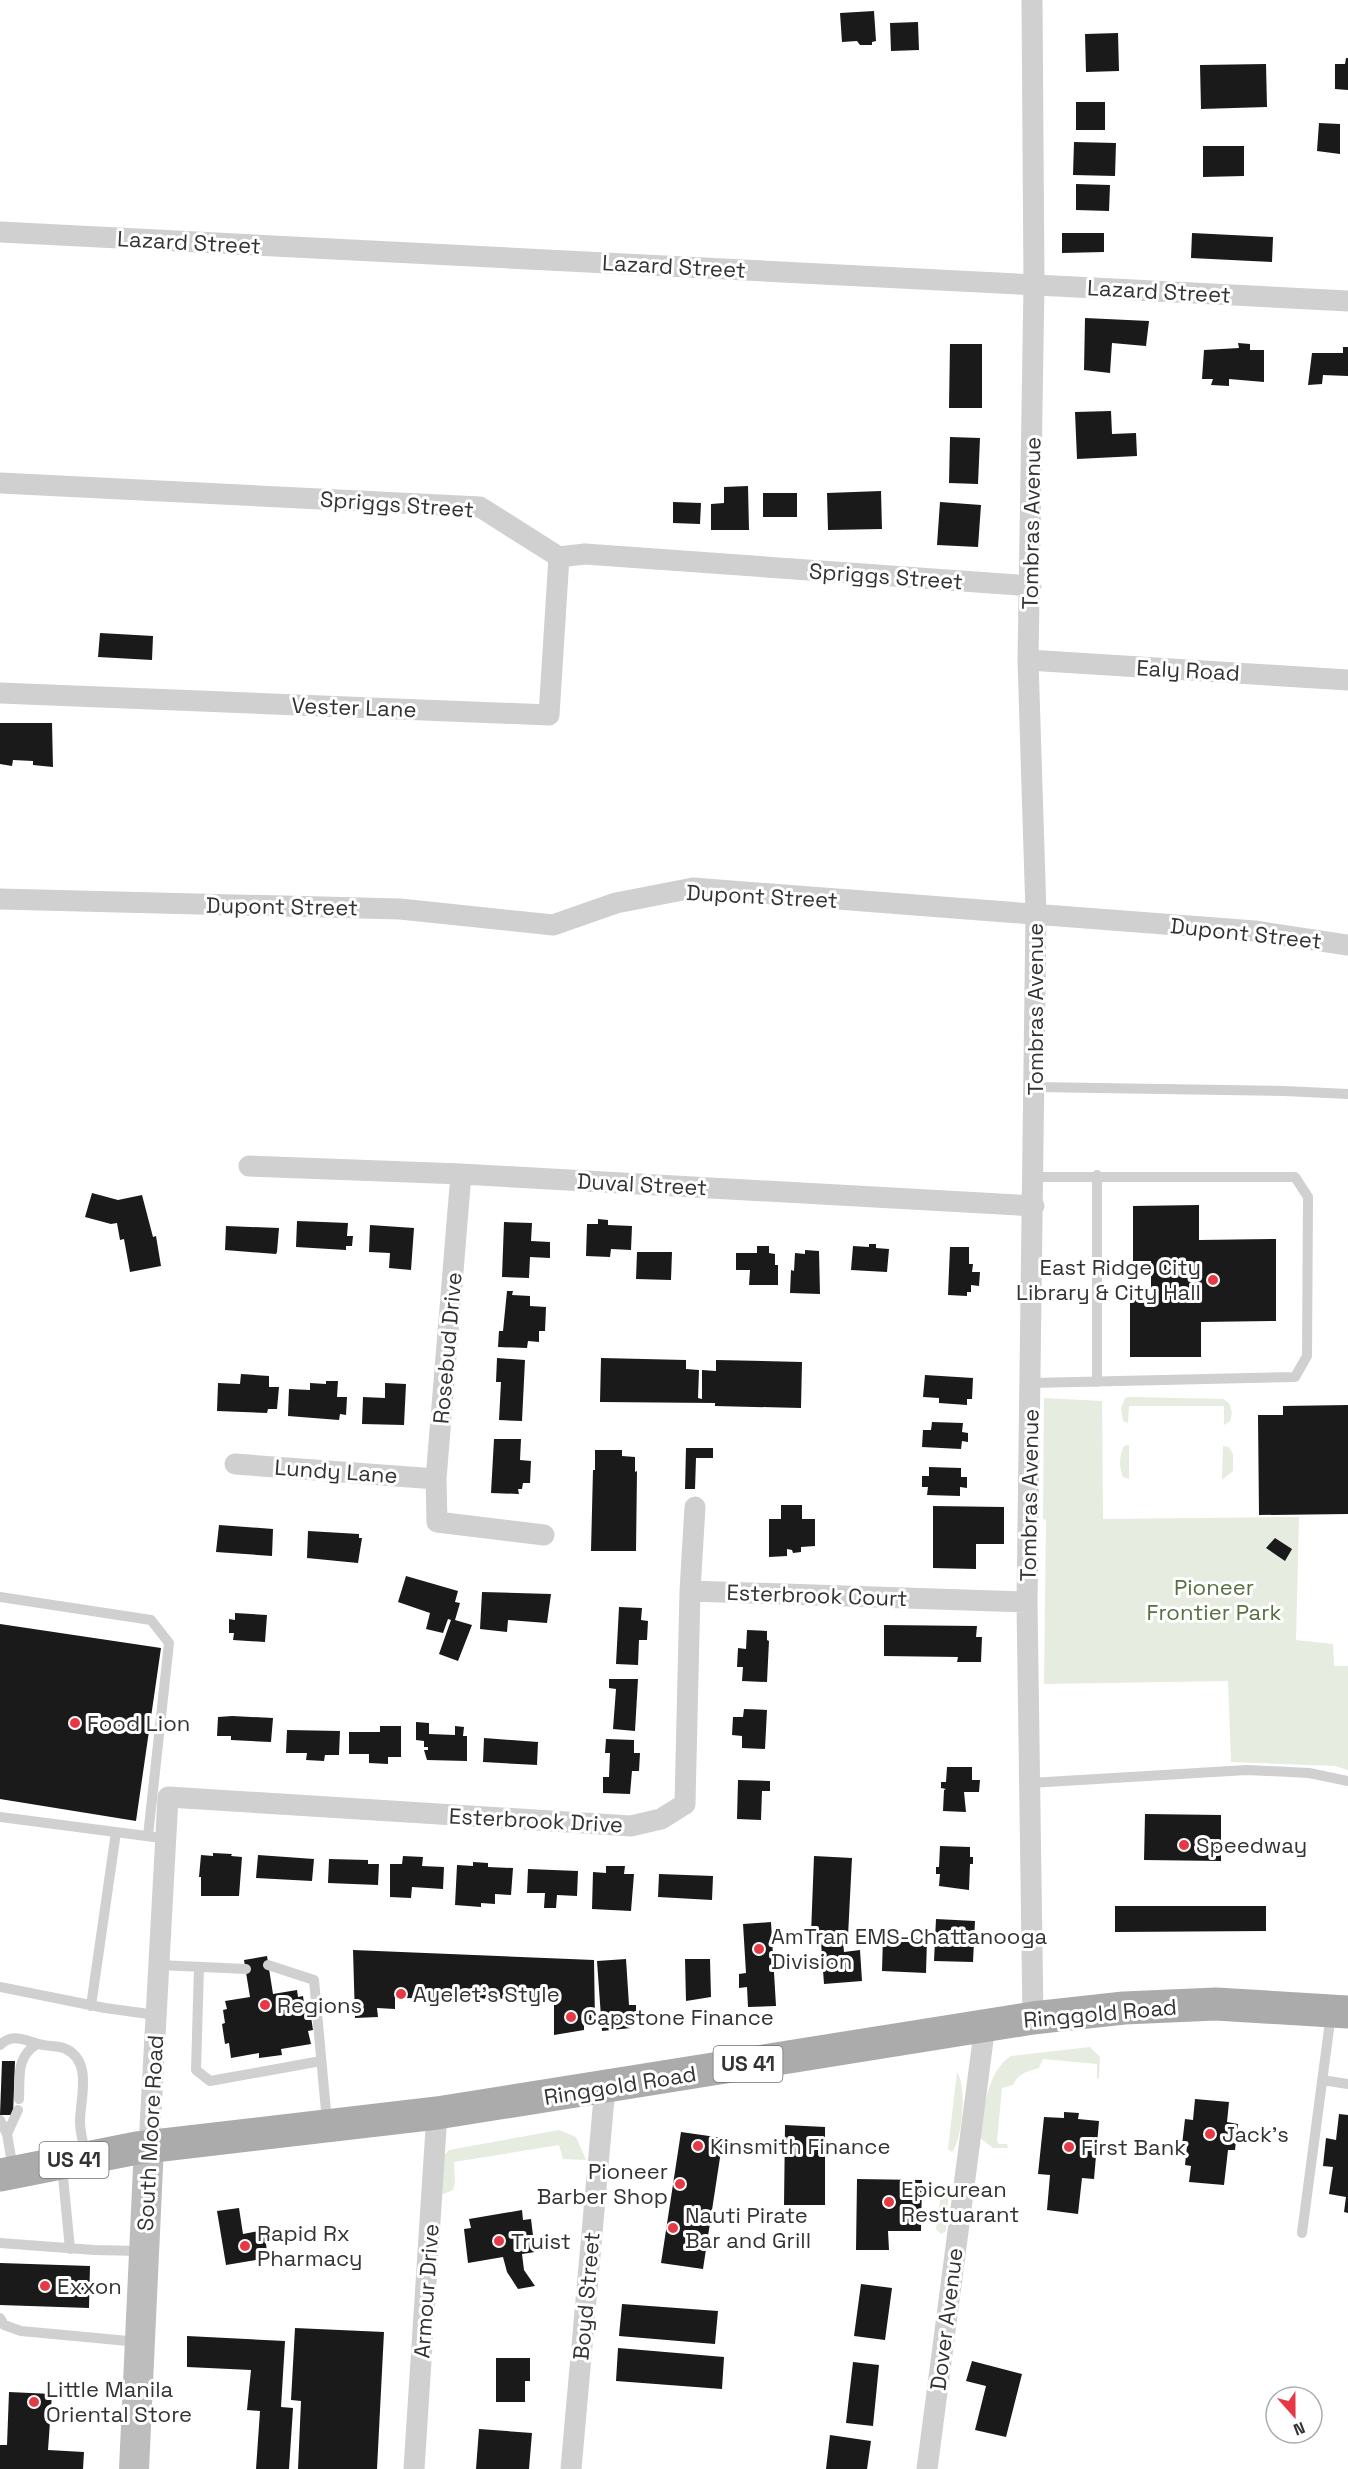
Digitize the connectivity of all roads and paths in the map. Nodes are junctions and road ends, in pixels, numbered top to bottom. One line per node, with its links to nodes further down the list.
1 (1032, 0): 3 (street, Tombras Avenue)
2 (0, 232): 3 (street, Lazard Street)
3 (1034, 284): 4 (street, Lazard Street); 7 (street, Tombras Avenue)
4 (1348, 301)
5 (0, 483): 6 (street, Spriggs Street)
6 (559, 557): 7 (street, Spriggs Street); 10 (street, Vester Lane)
7 (1031, 586): 8 (street, Tombras Avenue)
8 (1028, 660): 9 (street, Ealy Road); 12 (street, Tombras Avenue)
9 (1348, 680)
10 (0, 693)
11 (0, 899): 12 (street, Dupont Street)
12 (1036, 913): 13 (street, Dupont Street); 14 (street, Tombras Avenue)
13 (1348, 945)
14 (1035, 1087): 15 (lane); 19 (street, Tombras Avenue)
15 (1348, 1094)
16 (249, 1166): 17 (street, Duval Street)
17 (461, 1174): 20 (street, Duval Street); 24 (street, Rosebud Drive)
18 (1097, 1175): 19 (lane); 21 (lane); 21 (lane)
19 (1033, 1177): 20 (street, Tombras Avenue)
20 (1034, 1206): 22 (street, Tombras Avenue)
21 (1097, 1382): 22 (lane)
22 (1031, 1383): 29 (street, Tombras Avenue)
23 (235, 1464): 24 (street, Lundy Lane)
24 (436, 1479): 26 (street, Rosebud Drive)
25 (695, 1507): 27 (street)
26 (544, 1535)
27 (690, 1591): 29 (street, Esterbrook Court); 32 (street, Esterbrook Drive)
28 (0, 1597): 35 (lane)
29 (1027, 1602): 31 (street, Tombras Avenue)
30 (1348, 1781): 31 (lane)
31 (1030, 1783): 44 (street, Tombras Avenue)
32 (168, 1797): 35 (street, South Moore Road)
33 (0, 1817): 34 (lane)
34 (116, 1832): 35 (lane); 41 (lane)
35 (157, 1838): 36 (street, South Moore Road)
36 (159, 1965): 38 (lane); 43 (street, South Moore Road)
37 (268, 1965): 48 (lane)
38 (199, 1967): 39 (lane); 48 (lane)
39 (246, 1969)
40 (0, 1987): 41 (lane)
41 (91, 2006): 43 (lane)
42 (1340, 2011): 44 (main road, Ringgold Road / US 41); 49 (lane)
43 (156, 2016): 56 (street, South Moore Road)
44 (1033, 2018): 45 (main road, Ringgold Road / US 41)
45 (985, 2025): 51 (main road, Ringgold Road / US 41); 68 (street, Dover Avenue)
46 (37, 2044): 47 (lane); 55 (lane); 57 (lane)
47 (0, 2045)
48 (321, 2061): 54 (lane)
49 (1322, 2080): 50 (lane); 59 (lane)
50 (1348, 2084)
51 (605, 2087): 52 (main road, Ringgold Road / US 41); 67 (street, Boyd Street)
52 (437, 2113): 54 (main road, Ringgold Road / US 41); 66 (street, Armour Drive)
53 (0, 2120): 55 (lane)
54 (327, 2126): 56 (main road, Ringgold Road / US 41)
55 (7, 2134): 58 (lane)
56 (149, 2146): 57 (main road, Ringgold Road / US 41); 62 (main road, South Moore Road)
57 (74, 2160): 58 (main road, Ringgold Road / US 41); 61 (lane)
58 (7, 2174)
59 (1302, 2233)
60 (0, 2243): 61 (lane)
61 (70, 2248): 62 (lane)
62 (144, 2251): 64 (main road, South Moore Road)
63 (0, 2318): 64 (lane)
64 (140, 2342): 65 (main road, South Moore Road)
65 (134, 2469)
66 (414, 2469)
67 (571, 2469)
68 (927, 2469)

